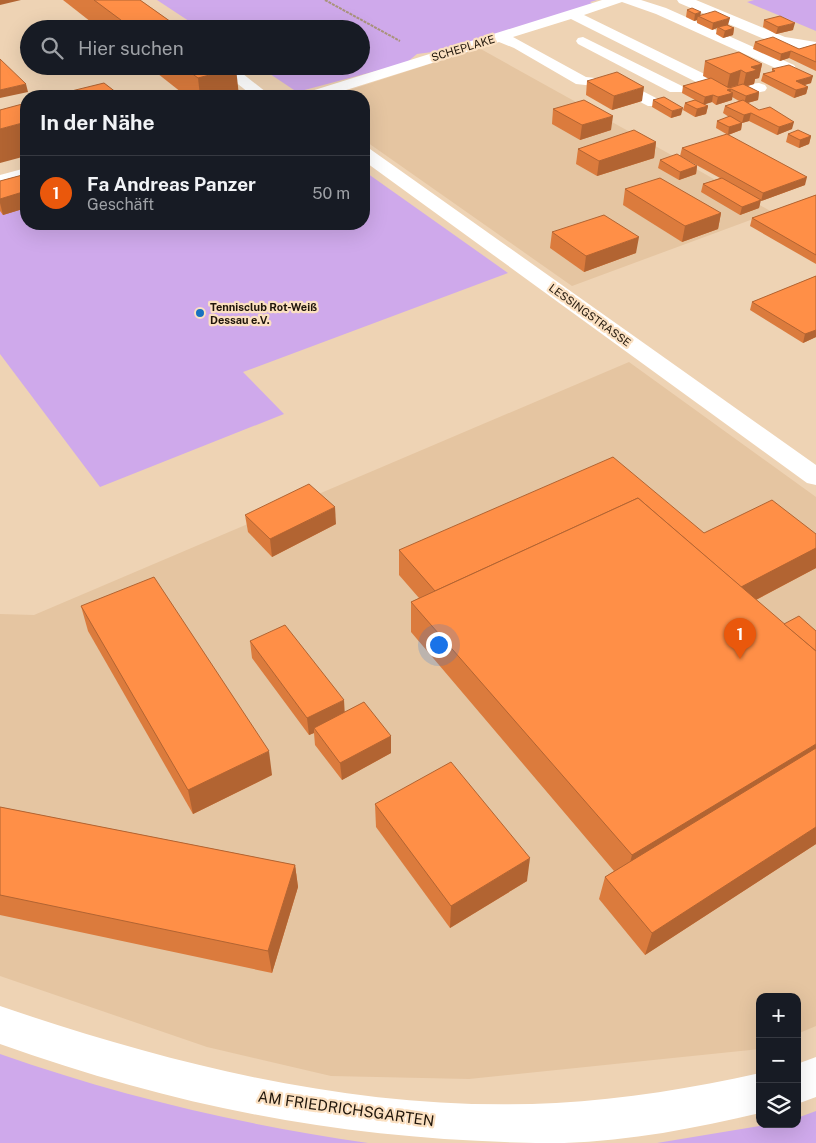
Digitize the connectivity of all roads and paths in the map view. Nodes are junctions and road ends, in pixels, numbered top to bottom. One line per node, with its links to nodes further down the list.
1 (325, 0): 6 (path)
2 (616, 0): 5 (street, SCHEPLAKE)
3 (627, 0): 12 (street)
4 (684, 0): 10 (street)
5 (572, 14): 7 (street, SCHEPLAKE); 14 (street)
6 (362, 20)
7 (546, 22): 9 (street, SCHEPLAKE); 17 (street)
8 (370, 24): 11 (path)
9 (500, 37): 11 (street, SCHEPLAKE); 18 (street)
10 (816, 47)
11 (432, 58): 16 (street, SCHEPLAKE)
12 (788, 68)
13 (235, 75): 15 (street)
14 (759, 88)
15 (255, 90)
16 (329, 90)
17 (676, 90)
18 (654, 103)
19 (370, 157): 22 (street, LESSINGSTRASSE)
20 (20, 175): 21 (street)
21 (0, 181)
22 (816, 477)
23 (0, 1025): 26 (street, AM FRIEDRICHSGARTEN)
24 (816, 1077): 25 (street)
25 (800, 1083)
26 (756, 1094)

